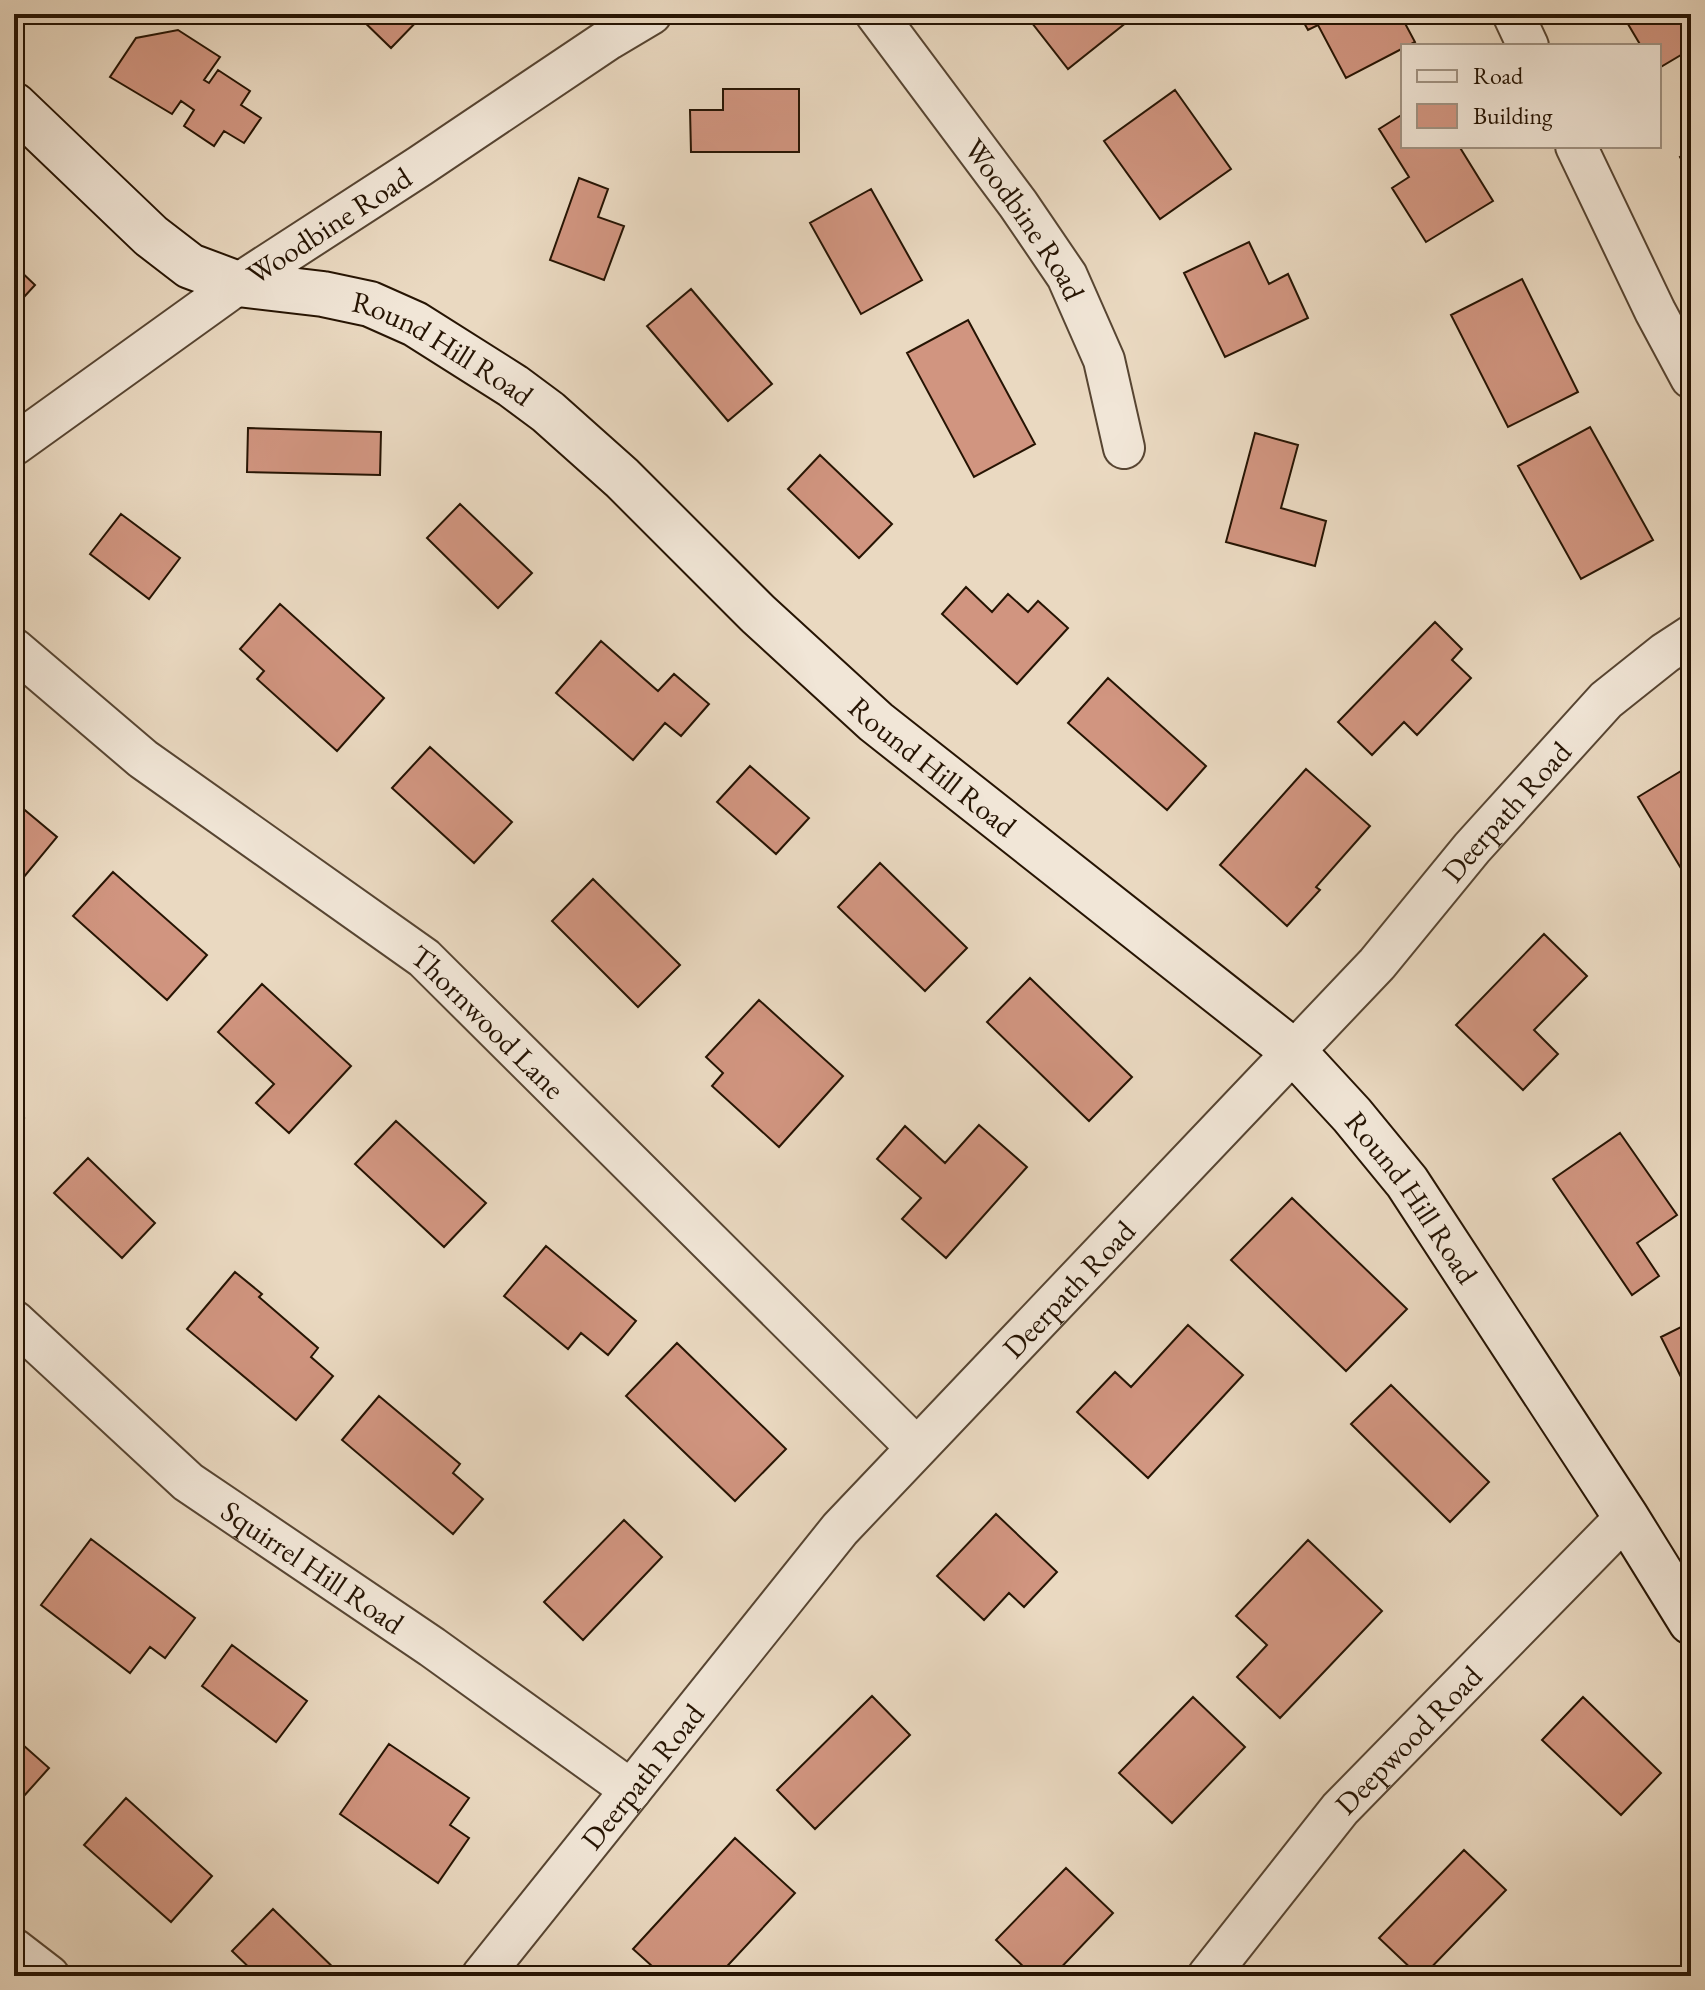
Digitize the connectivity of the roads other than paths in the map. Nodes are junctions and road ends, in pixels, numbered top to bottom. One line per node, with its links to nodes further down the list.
1 (651, 14): 7 (street, Woodbine Road)
2 (876, 14): 10 (street, Woodbine Road)
3 (1513, 14): 4 (street)
4 (1527, 44)
5 (14, 105): 7 (street, Round Hill Road)
6 (1577, 148): 8 (street)
7 (238, 284): 9 (street, Woodbine Road); 13 (street, Round Hill Road)
8 (1691, 378)
9 (14, 445)
10 (1124, 448)
11 (1691, 636): 13 (street, Deerpath Road)
12 (14, 649): 15 (street, Thornwood Lane)
13 (1293, 1051): 15 (street, Deerpath Road); 16 (street, Round Hill Road)
14 (14, 1321): 18 (street, Squirrel Hill Road)
15 (916, 1447): 18 (street, Deerpath Road)
16 (1626, 1517): 17 (street, Round Hill Road); 22 (street, Deepwood Road)
17 (1691, 1622)
18 (631, 1790): 21 (street, Deerpath Road)
19 (14, 1949): 20 (street)
20 (49, 1976)
21 (482, 1976)
22 (1208, 1976)

